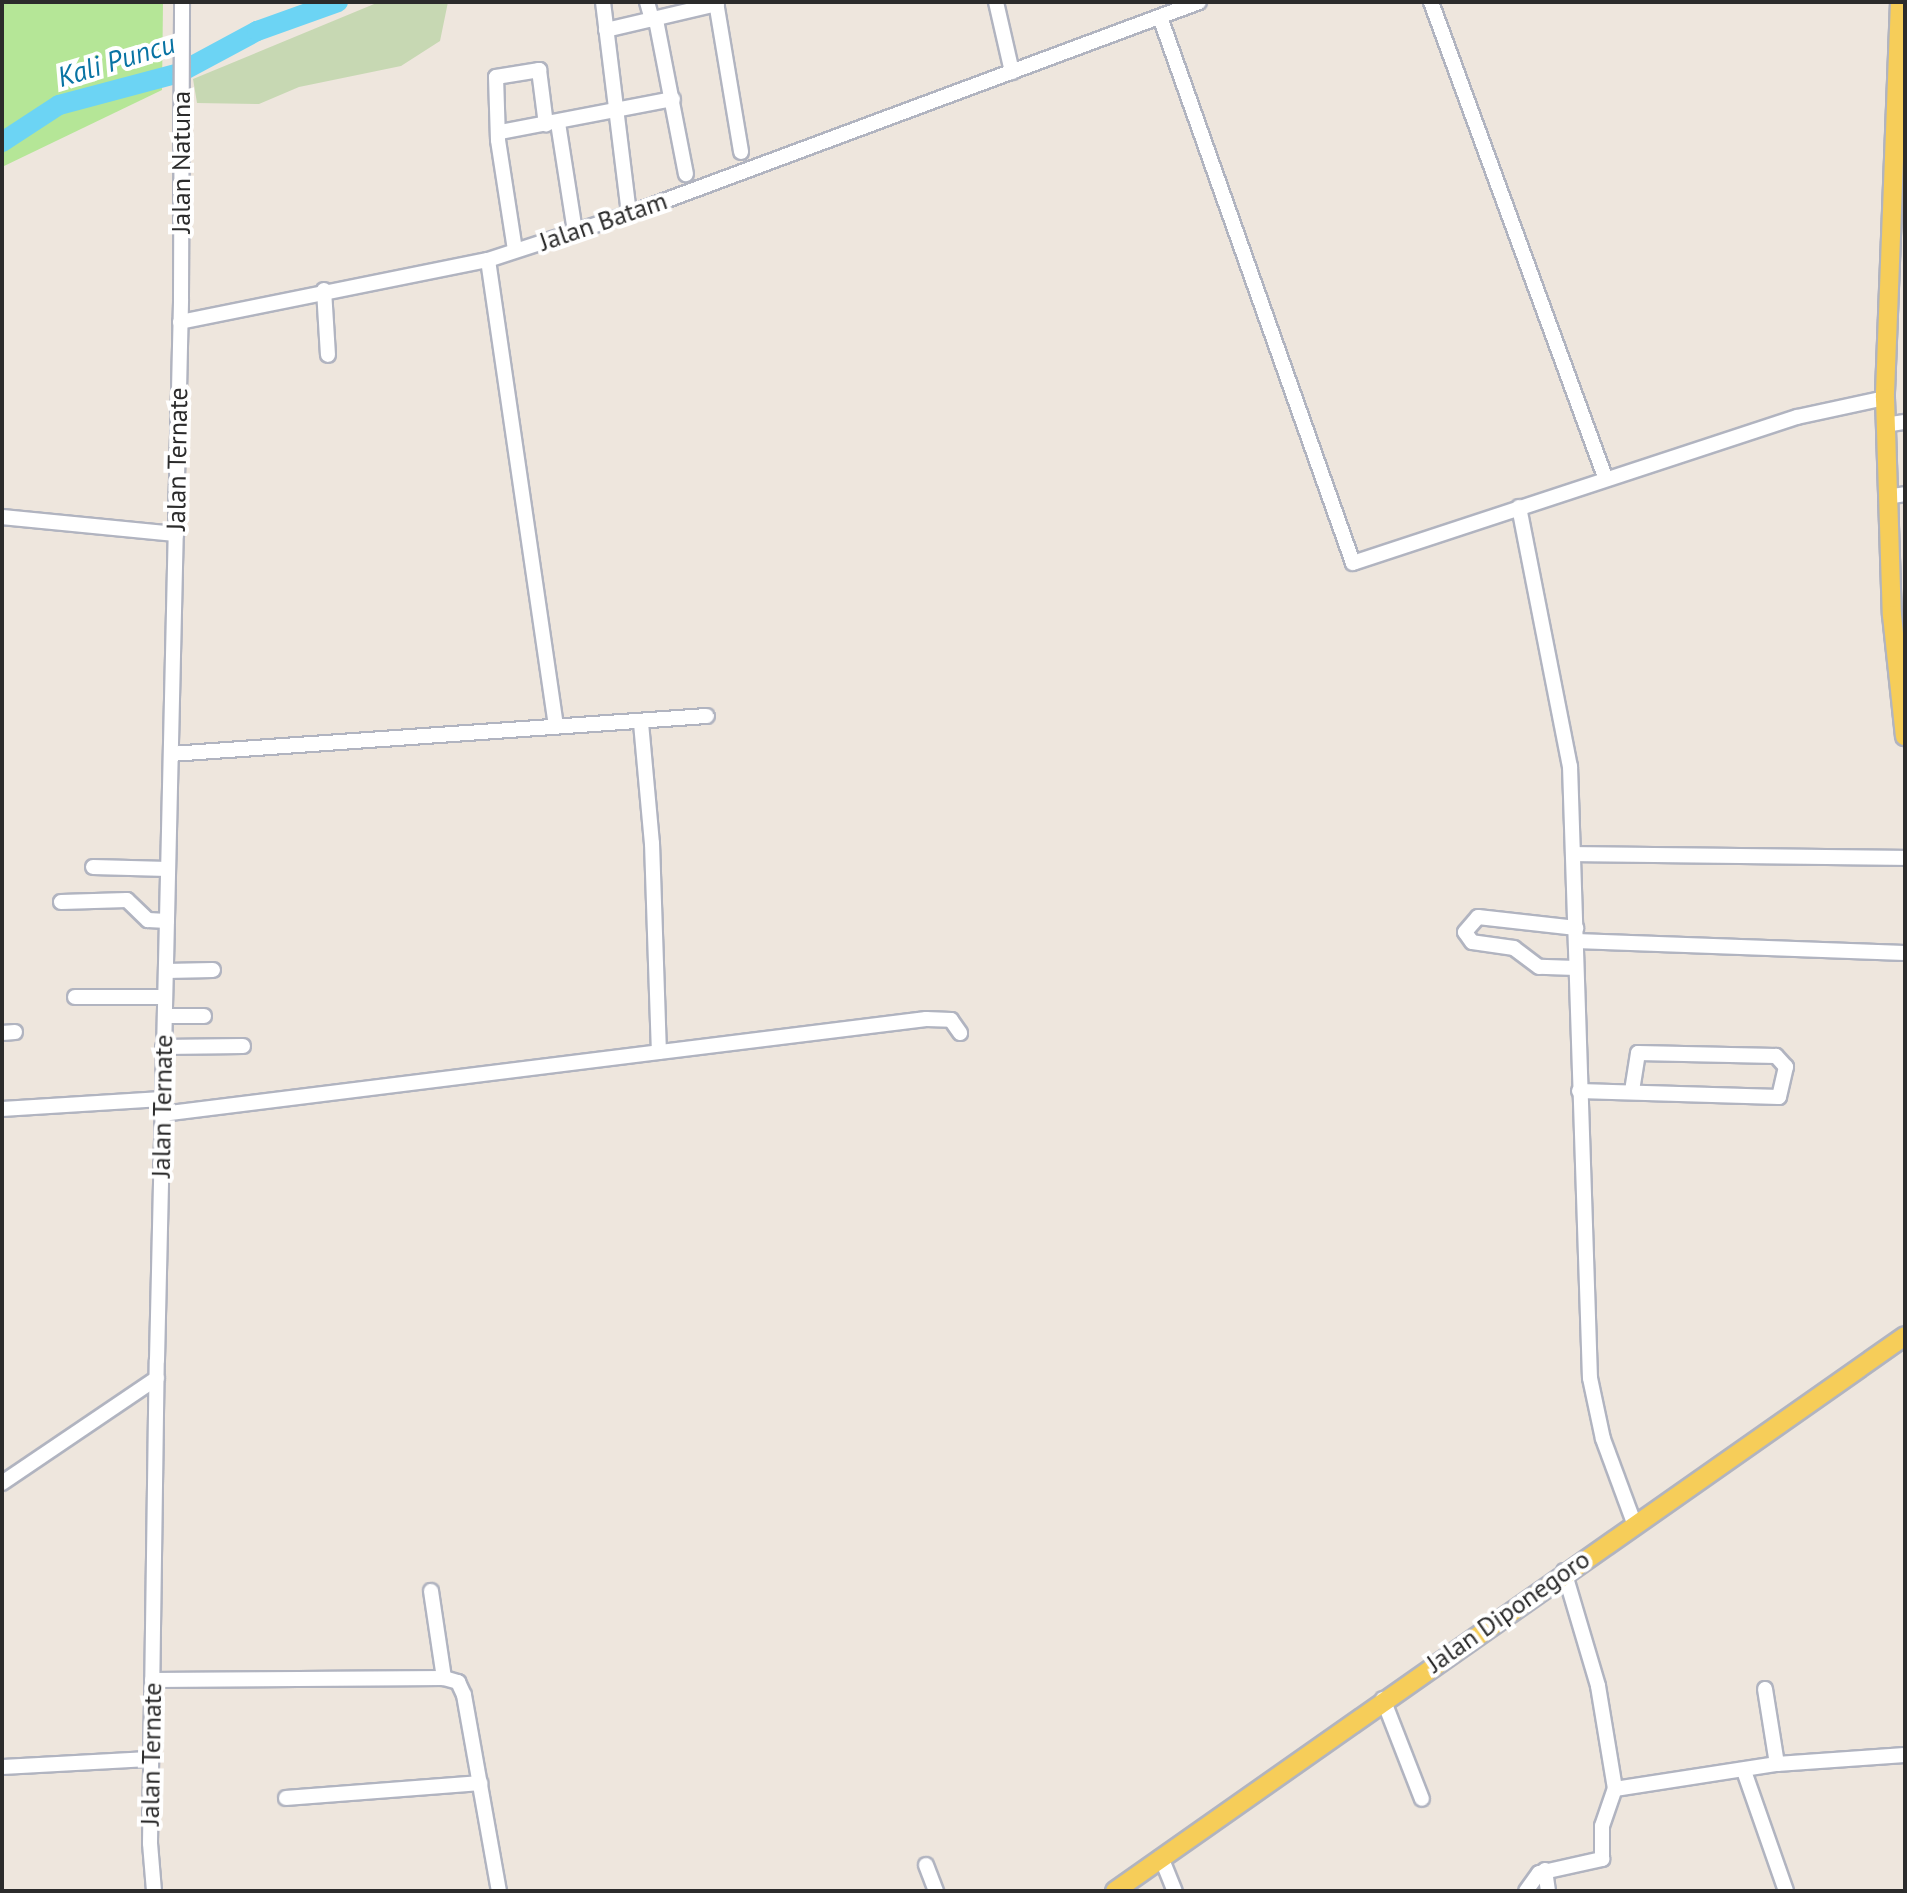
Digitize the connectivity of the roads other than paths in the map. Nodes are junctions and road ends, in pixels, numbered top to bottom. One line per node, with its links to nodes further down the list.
1 (182, 2): 27 (street, Jalan Natuna)
2 (603, 2): 12 (street)
3 (647, 2): 11 (street)
4 (996, 2): 14 (street)
5 (1199, 2): 10 (street, Jalan Batam)
6 (1431, 2): 32 (street)
7 (1900, 2): 13 (main road)
8 (717, 3): 9 (street); 19 (street)
9 (685, 7): 11 (street)
10 (1160, 17): 14 (street, Jalan Batam); 34 (street)
11 (654, 20): 12 (street); 15 (street)
12 (606, 30): 16 (street)
13 (1902, 69): 26 (main road)
14 (1012, 72): 21 (street, Jalan Batam)
15 (673, 99): 16 (street); 20 (street)
16 (617, 114): 17 (street); 21 (street)
17 (552, 124): 18 (street); 18 (street); 22 (street)
18 (500, 132): 23 (street)
19 (741, 152)
20 (686, 174)
21 (629, 214): 22 (street, Jalan Batam)
22 (575, 231): 23 (street, Jalan Batam)
23 (515, 250): 24 (street, Jalan Batam)
24 (488, 260): 25 (street, Jalan Batam); 42 (street)
25 (324, 290): 27 (street, Jalan Batam); 28 (street)
26 (1897, 294): 29 (main road)
27 (180, 322): 36 (street, Jalan Ternate)
28 (328, 355)
29 (1885, 398): 31 (main road); 32 (street)
30 (1905, 422): 31 (street)
31 (1885, 425): 33 (main road)
32 (1605, 477): 34 (street)
33 (1896, 495): 37 (main road)
34 (1519, 507): 45 (street)
35 (2, 517): 36 (street)
36 (176, 534): 44 (street, Jalan Ternate)
37 (1897, 551): 38 (main road)
38 (1898, 578): 39 (main road)
39 (1899, 623): 43 (main road)
40 (707, 716): 41 (street)
41 (641, 723): 42 (street); 63 (street)
42 (556, 725): 44 (street)
43 (1905, 736)
44 (171, 754): 48 (street, Jalan Ternate)
45 (1575, 854): 46 (street); 51 (street)
46 (1905, 858)
47 (93, 867): 48 (street)
48 (168, 869): 50 (street, Jalan Ternate)
49 (61, 902): 50 (street)
50 (167, 921): 55 (street, Jalan Ternate)
51 (1576, 934): 52 (street); 53 (street); 53 (street)
52 (1905, 953)
53 (1576, 968): 64 (street)
54 (213, 970): 55 (street)
55 (166, 971): 57 (street, Jalan Ternate)
56 (75, 997): 57 (street)
57 (165, 997): 58 (street, Jalan Ternate)
58 (165, 1016): 59 (street); 62 (street, Jalan Ternate)
59 (204, 1016)
60 (960, 1033): 63 (street)
61 (243, 1046): 62 (street)
62 (163, 1047): 66 (street, Jalan Ternate)
63 (659, 1052): 66 (street)
64 (1579, 1091): 65 (street); 71 (street)
65 (1632, 1092): 65 (street)
66 (162, 1106): 67 (street); 69 (street, Jalan Ternate)
67 (2, 1109)
68 (1905, 1336): 71 (main road, Jalan Diponegoro)
69 (157, 1378): 70 (street); 75 (street, Jalan Ternate)
70 (2, 1483)
71 (1634, 1523): 72 (main road, Jalan Diponegoro)
72 (1564, 1571): 77 (main road, Jalan Diponegoro); 84 (street)
73 (431, 1591): 74 (street)
74 (444, 1678): 75 (street); 83 (street)
75 (152, 1680): 79 (street, Jalan Ternate)
76 (1765, 1689): 80 (street)
77 (1383, 1699): 86 (street); 87 (main road, Jalan Diponegoro)
78 (1905, 1755): 80 (street)
79 (151, 1759): 81 (street); 90 (street, Jalan Ternate)
80 (1777, 1764): 82 (street)
81 (2, 1767)
82 (1744, 1771): 84 (street); 97 (street)
83 (480, 1783): 85 (street); 91 (street)
84 (1615, 1789): 89 (street)
85 (286, 1798)
86 (1422, 1799)
87 (1161, 1857): 93 (main road, Jalan Diponegoro); 94 (street)
88 (926, 1865): 92 (street)
89 (1545, 1870): 95 (street); 96 (street)
90 (154, 1891)
91 (499, 1891)
92 (936, 1891)
93 (1115, 1891)
94 (1175, 1891)
95 (1526, 1891)
96 (1548, 1891)
97 (1786, 1891)

